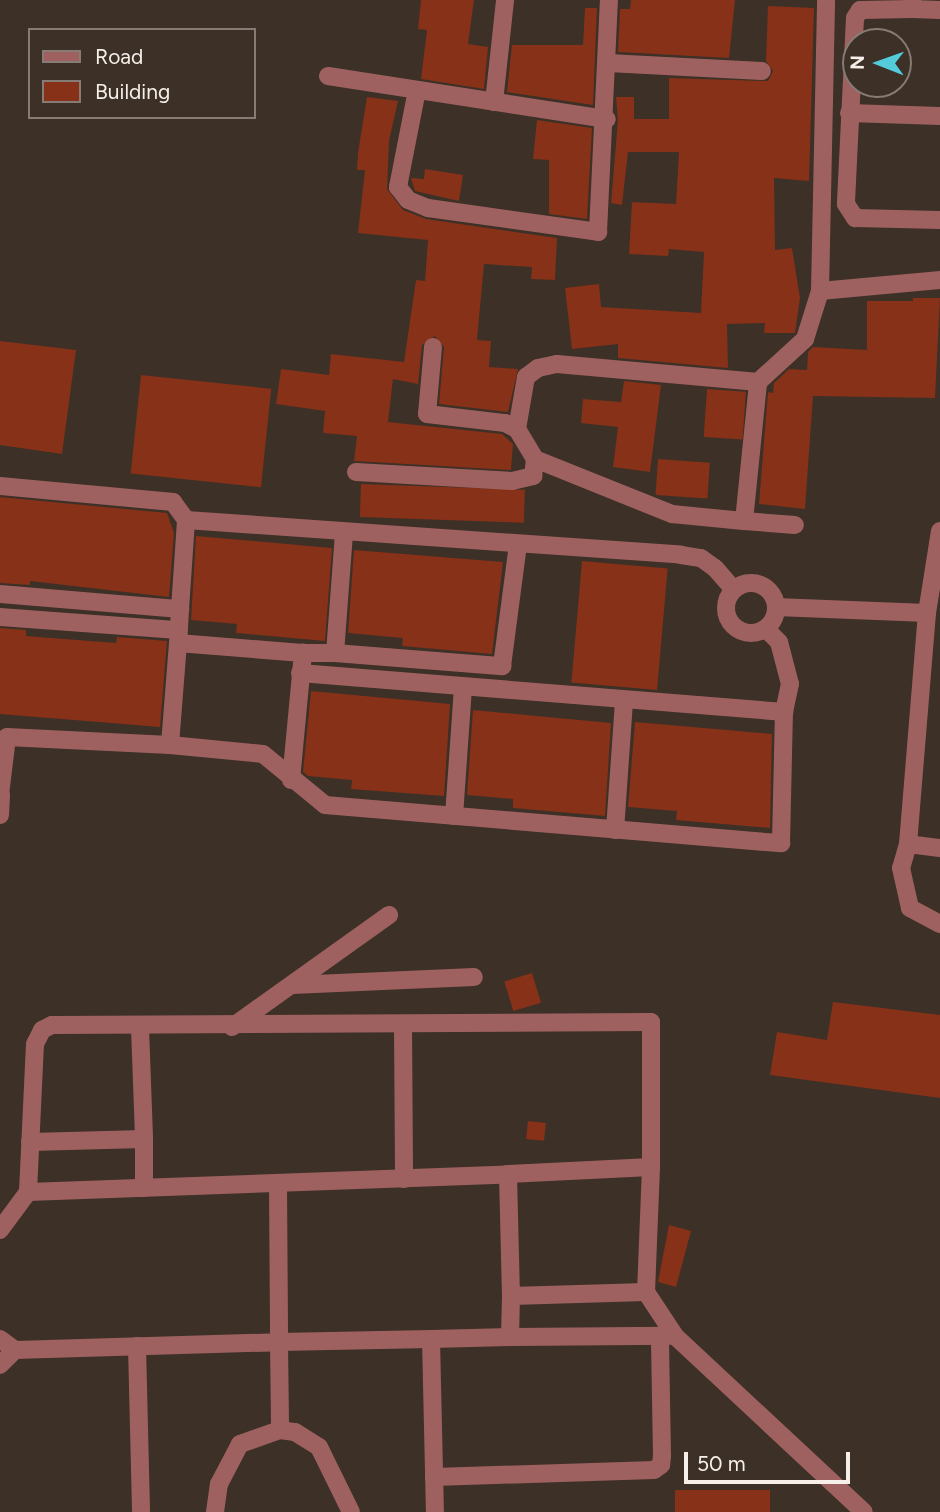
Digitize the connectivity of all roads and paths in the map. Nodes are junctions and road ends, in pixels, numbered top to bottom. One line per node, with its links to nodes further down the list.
1 (505, 0): 10 (street)
2 (609, 0): 6 (street)
3 (826, 0): 16 (street)
4 (912, 4): 5 (street); 11 (street)
5 (940, 10)
6 (608, 63): 7 (street); 13 (street)
7 (762, 71)
8 (328, 76): 9 (street)
9 (417, 90): 10 (street); 13 (street)
10 (494, 102): 13 (street)
11 (849, 113): 12 (street); 14 (street)
12 (940, 116)
13 (607, 119)
14 (940, 220)
15 (940, 280): 16 (street)
16 (820, 291): 18 (street)
17 (433, 347): 19 (street)
18 (758, 382): 19 (street); 24 (street)
19 (517, 429): 20 (street)
20 (535, 459): 21 (street); 24 (street)
21 (356, 472)
22 (0, 486): 23 (street)
23 (187, 520): 27 (street); 32 (street)
24 (744, 521): 25 (street)
25 (795, 525)
26 (940, 531): 33 (street)
27 (344, 534): 28 (street); 38 (street)
28 (518, 545): 29 (street); 38 (street)
29 (733, 589): 31 (street); 35 (street)
30 (0, 594): 32 (street)
31 (776, 607): 33 (street); 35 (street)
32 (180, 609): 36 (street)
33 (927, 613): 49 (street)
34 (0, 617): 36 (street)
35 (766, 629): 42 (street)
36 (178, 636): 37 (street); 43 (street)
37 (303, 653): 38 (street); 39 (street)
38 (335, 653)
39 (300, 673): 40 (street); 44 (street)
40 (463, 686): 41 (street); 47 (street)
41 (624, 700): 42 (street); 48 (street)
42 (784, 712): 48 (street)
43 (170, 745): 44 (street); 45 (street)
44 (291, 780): 47 (street)
45 (0, 795): 46 (street)
46 (0, 815)
47 (454, 816): 48 (street)
48 (615, 830)
49 (908, 844): 50 (street); 52 (street)
50 (940, 848)
51 (389, 915): 54 (street)
52 (940, 924)
53 (474, 977): 54 (street)
54 (292, 985): 56 (street)
55 (402, 1026): 56 (street); 60 (street); 62 (street)
56 (232, 1027): 57 (street)
57 (140, 1028): 58 (street); 59 (street)
58 (144, 1139): 59 (street); 64 (street)
59 (30, 1142): 65 (street)
60 (651, 1167): 61 (street); 67 (street)
61 (508, 1174): 62 (street); 68 (street)
62 (404, 1179): 63 (street)
63 (278, 1184): 64 (street); 73 (street)
64 (144, 1188): 65 (street)
65 (28, 1192): 66 (street)
66 (0, 1230)
67 (646, 1293): 68 (street); 69 (street)
68 (511, 1296): 70 (street)
69 (668, 1336): 70 (street); 78 (street); 83 (street)
70 (510, 1337): 72 (street)
71 (0, 1339): 75 (street)
72 (431, 1339): 73 (street); 78 (street)
73 (279, 1342): 74 (street); 77 (street)
74 (137, 1346): 75 (street); 79 (street)
75 (15, 1350): 76 (street)
76 (0, 1365)
77 (279, 1430): 80 (street); 81 (street)
78 (434, 1477): 82 (street)
79 (141, 1512)
80 (215, 1512)
81 (351, 1512)
82 (435, 1512)
83 (864, 1512)

